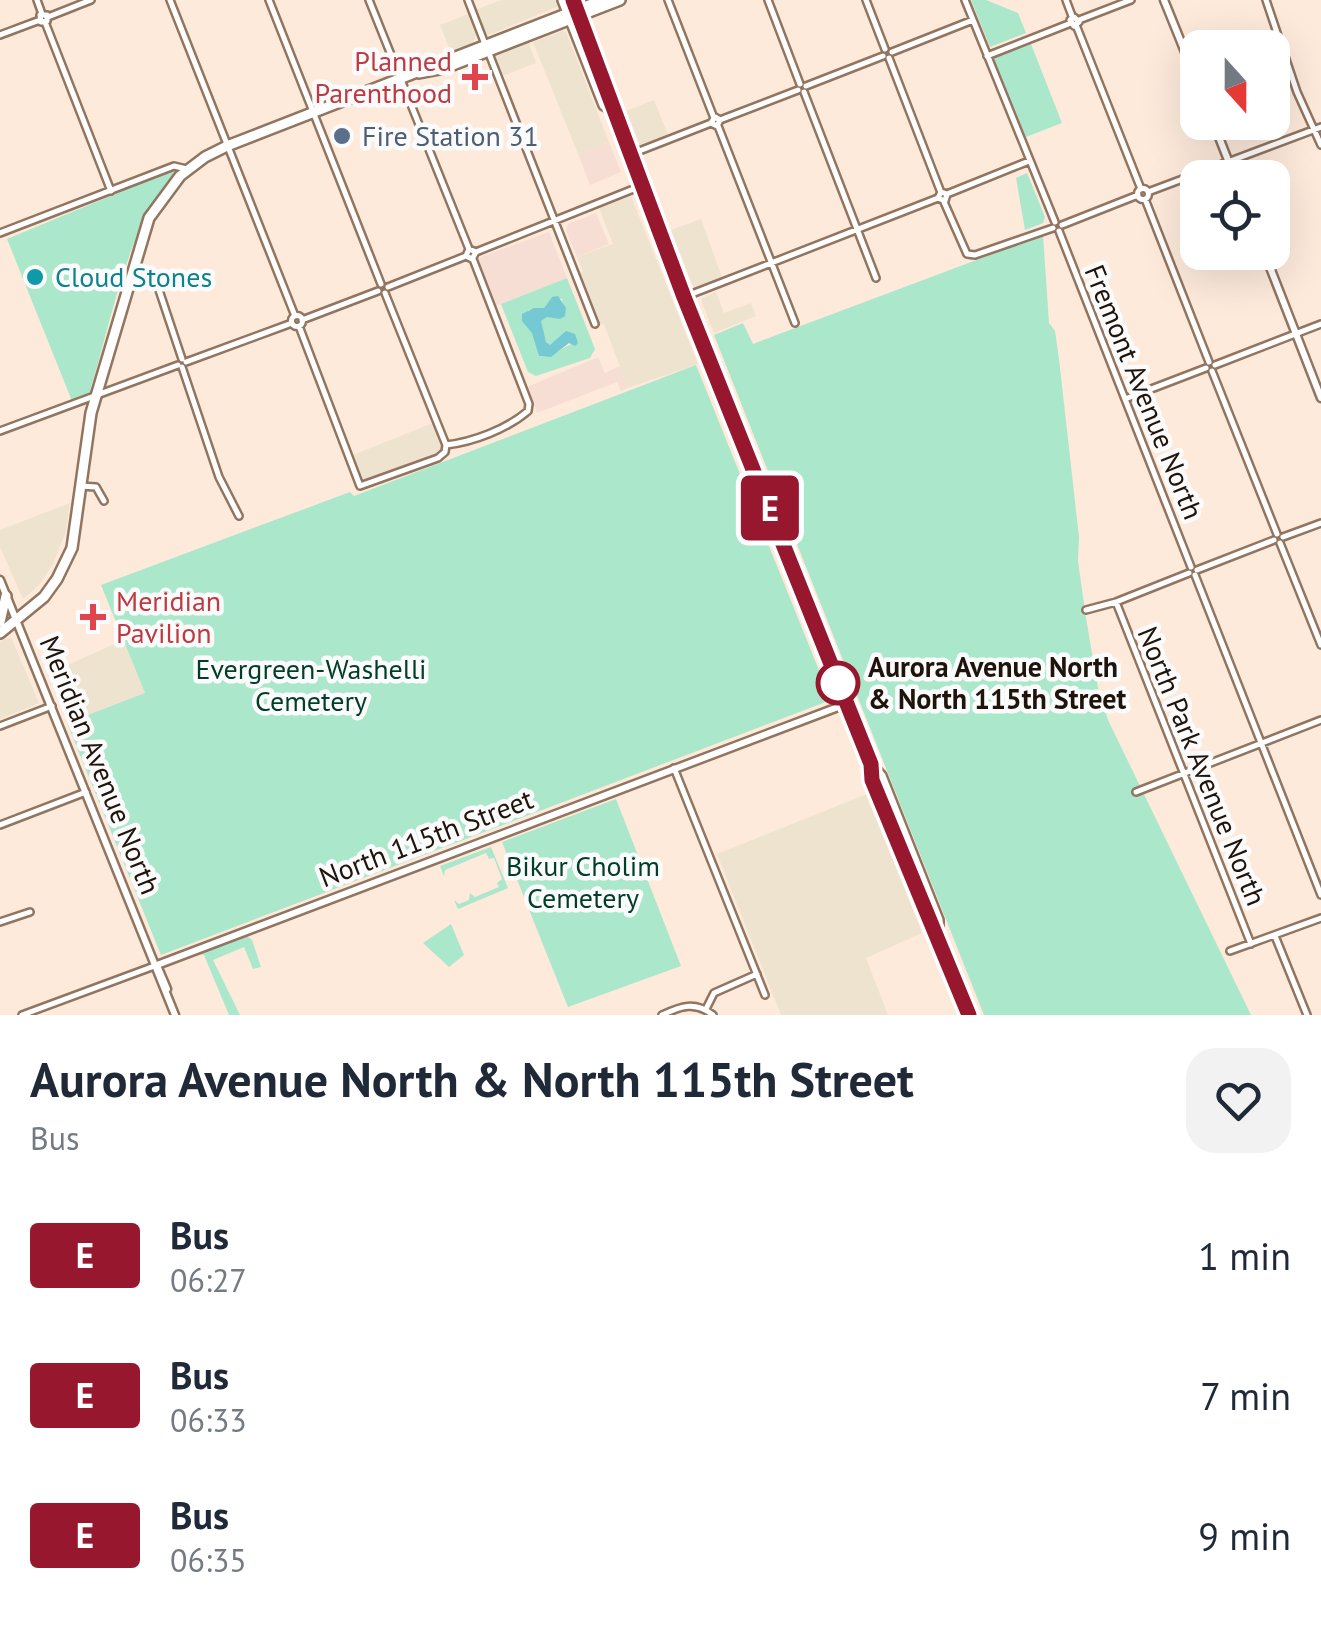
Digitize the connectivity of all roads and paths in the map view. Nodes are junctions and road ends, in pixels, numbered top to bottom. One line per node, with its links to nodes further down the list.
1 (37, 0): 19 (street)
2 (92, 0): 19 (street)
3 (170, 0): 33 (street)
4 (269, 0): 29 (street)
5 (369, 0): 27 (street)
6 (468, 0): 24 (street)
7 (563, 0): 18 (main road)
8 (602, 0): 18 (main road)
9 (620, 0): 18 (main road)
10 (668, 0): 30 (street)
11 (768, 0): 28 (street)
12 (866, 0): 25 (street)
13 (966, 0): 20 (street, Fremont Avenue North)
14 (1066, 0): 21 (street)
15 (1131, 0): 21 (street)
16 (1164, 0): 23 (street)
17 (1266, 0): 31 (street)
18 (573, 12): 24 (main road); 34 (main road)
19 (44, 18): 22 (street); 40 (street)
20 (974, 20): 25 (street); 26 (street, Fremont Avenue North)
21 (1075, 21): 26 (street); 41 (street)
22 (0, 36)
23 (1180, 40)
24 (486, 48): 27 (main road); 43 (street)
25 (887, 54): 28 (street); 42 (street)
26 (987, 56): 36 (street, Fremont Avenue North)
27 (400, 80): 29 (main road); 47 (street)
28 (802, 88): 30 (street); 45 (street)
29 (313, 113): 33 (main road); 52 (street)
30 (716, 122): 34 (street); 48 (street)
31 (1318, 128): 32 (street); 35 (street)
32 (1321, 145)
33 (227, 146): 37 (main road); 54 (street)
34 (629, 155): 39 (main road)
35 (1234, 160)
36 (1030, 161): 42 (street); 44 (street, Fremont Avenue North)
37 (188, 169): 40 (street); 61 (main road)
38 (1180, 180): 41 (street)
39 (641, 186): 43 (street); 53 (main road)
40 (111, 190): 46 (street)
41 (1143, 194): 44 (street); 60 (street)
42 (943, 196): 44 (street); 45 (street)
43 (554, 222): 47 (street); 55 (street)
44 (1057, 227): 63 (street, Fremont Avenue North)
45 (856, 230): 48 (street); 50 (street)
46 (0, 233)
47 (471, 254): 52 (street); 65 (street)
48 (771, 263): 53 (street); 56 (street)
49 (1271, 270): 58 (street)
50 (876, 278)
51 (158, 287): 59 (street)
52 (383, 289): 54 (street); 65 (street)
53 (684, 297): 79 (main road)
54 (297, 321): 59 (street); 65 (street)
55 (595, 324)
56 (795, 324)
57 (1321, 324): 58 (street)
58 (1296, 334): 60 (street); 62 (street)
59 (182, 364): 61 (street); 68 (street)
60 (1211, 367): 63 (street); 70 (street)
61 (95, 396): 64 (street); 66 (main road)
62 (1321, 398)
63 (1124, 399): 71 (street, Fremont Avenue North)
64 (0, 431)
65 (446, 444)
66 (80, 486): 67 (street); 76 (main road)
67 (104, 501)
68 (240, 516)
69 (1321, 523): 70 (street)
70 (1279, 538): 71 (street); 78 (street)
71 (1193, 571): 74 (street); 83 (street, Fremont Avenue North)
72 (0, 580): 73 (street, Meridian Avenue North)
73 (6, 596): 76 (street, Meridian Avenue North); 77 (main road)
74 (1116, 602): 75 (street); 85 (street, North Park Avenue North)
75 (1086, 610)
76 (18, 621): 77 (main road); 80 (street, Meridian Avenue North)
77 (0, 627)
78 (1321, 645)
79 (846, 704): 84 (street, North 115th Street); 104 (main road)
80 (52, 706): 82 (street); 86 (street, Meridian Avenue North)
81 (1321, 720): 83 (street)
82 (0, 726)
83 (1260, 744): 85 (street); 89 (street, Fremont Avenue North)
84 (674, 768): 96 (street, North 115th Street); 97 (street)
85 (1183, 773): 87 (street); 94 (street, North Park Avenue North)
86 (86, 792): 88 (street); 96 (street, Meridian Avenue North)
87 (1136, 792)
88 (0, 825)
89 (1321, 896)
90 (30, 912): 92 (street)
91 (1321, 918): 93 (street)
92 (0, 922)
93 (1275, 936): 94 (street); 105 (street, North Park Avenue North)
94 (1252, 944): 95 (street)
95 (1230, 951)
96 (157, 966): 100 (street, North 115th Street); 101 (street, Meridian Avenue North)
97 (758, 974): 98 (street); 99 (street)
98 (765, 995)
99 (706, 1010): 102 (street); 103 (street)
100 (22, 1015)
101 (175, 1015)
102 (662, 1015)
103 (714, 1015)
104 (969, 1015)
105 (1307, 1015)

